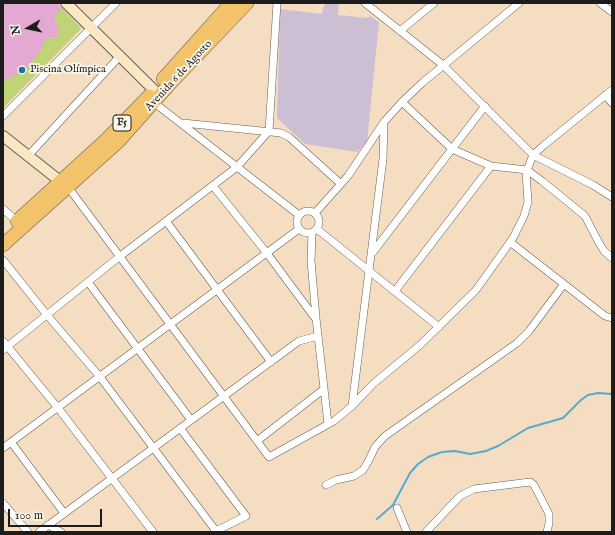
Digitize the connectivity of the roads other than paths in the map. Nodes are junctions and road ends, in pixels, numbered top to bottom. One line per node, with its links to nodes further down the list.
1 (66, 3): 11 (street)
2 (116, 3): 11 (street)
3 (231, 3): 17 (highway, Avenida 6 de Agosto / F5)
4 (247, 3): 17 (highway, Avenida 6 de Agosto / F5)
5 (277, 3): 24 (street)
6 (365, 3): 12 (street)
7 (434, 3): 12 (street)
8 (600, 3): 10 (street)
9 (516, 4): 14 (street)
10 (612, 12)
11 (91, 27): 13 (street); 21 (street)
12 (400, 31): 14 (street)
13 (120, 56): 17 (street); 28 (street)
14 (442, 65): 18 (street); 20 (street)
15 (612, 90): 16 (street)
16 (605, 95): 19 (street); 27 (street)
17 (152, 97): 23 (street); 32 (highway, Avenida 6 de Agosto / F5)
18 (402, 102): 22 (street); 26 (street)
19 (612, 103)
20 (484, 106): 26 (street); 27 (street)
21 (3, 116)
22 (384, 122): 33 (street); 47 (street)
23 (182, 123): 24 (street); 30 (street)
24 (269, 131): 30 (street); 33 (street)
25 (3, 136): 28 (street)
26 (452, 149): 29 (street); 47 (street)
27 (534, 155): 31 (street); 35 (street)
28 (28, 156): 32 (street)
29 (491, 166): 31 (street); 55 (street)
30 (237, 167): 34 (street); 38 (street)
31 (527, 170): 44 (street); 49 (street)
32 (64, 184): 40 (highway, Avenida 6 de Agosto / F5); 48 (street)
33 (341, 184): 37 (street)
34 (213, 186): 39 (street); 46 (street)
35 (612, 197)
36 (3, 209): 40 (street)
37 (315, 213): 38 (street); 42 (street)
38 (299, 215): 41 (street)
39 (166, 221): 48 (street); 54 (street)
40 (20, 224): 43 (highway, Avenida 6 de Agosto / F5); 45 (highway, Avenida 6 de Agosto / F5)
41 (299, 229): 42 (street); 46 (street)
42 (314, 231): 51 (street); 57 (street)
43 (3, 233)
44 (510, 242): 53 (street); 60 (street)
45 (3, 245)
46 (266, 252): 54 (street); 57 (street)
47 (372, 253): 51 (street)
48 (119, 257): 52 (street); 59 (street)
49 (612, 258)
50 (3, 260): 56 (street)
51 (369, 270): 55 (street); 68 (street)
52 (88, 282): 56 (street); 63 (street)
53 (564, 284): 58 (street); 78 (street)
54 (217, 289): 59 (street); 64 (street)
55 (395, 290): 60 (street)
56 (47, 315): 62 (street); 65 (street)
57 (316, 318): 61 (street)
58 (612, 318)
59 (170, 325): 63 (street); 67 (street)
60 (439, 327): 68 (street)
61 (318, 336): 64 (street); 66 (street)
62 (5, 345): 69 (street)
63 (138, 348): 65 (street); 70 (street)
64 (271, 362): 67 (street)
65 (100, 377): 69 (street); 76 (street)
66 (324, 389): 71 (street); 73 (street)
67 (223, 396): 70 (street); 73 (street)
68 (352, 406): 71 (street)
69 (58, 408): 74 (street); 77 (street)
70 (191, 420): 72 (street)
71 (328, 424): 73 (street)
72 (180, 428): 76 (street); 87 (street)
73 (257, 441)
74 (11, 442): 75 (street); 81 (street)
75 (3, 448)
76 (152, 448): 77 (street); 87 (street)
77 (111, 479): 81 (street); 86 (street)
78 (326, 485)
79 (3, 503): 83 (street)
80 (397, 508): 88 (street)
81 (64, 514): 82 (street)
82 (48, 525): 84 (street); 85 (street)
83 (28, 532)
84 (39, 532)
85 (61, 532)
86 (153, 532)
87 (215, 532)
88 (407, 532)
89 (426, 532): 90 (street)
90 (547, 532)

